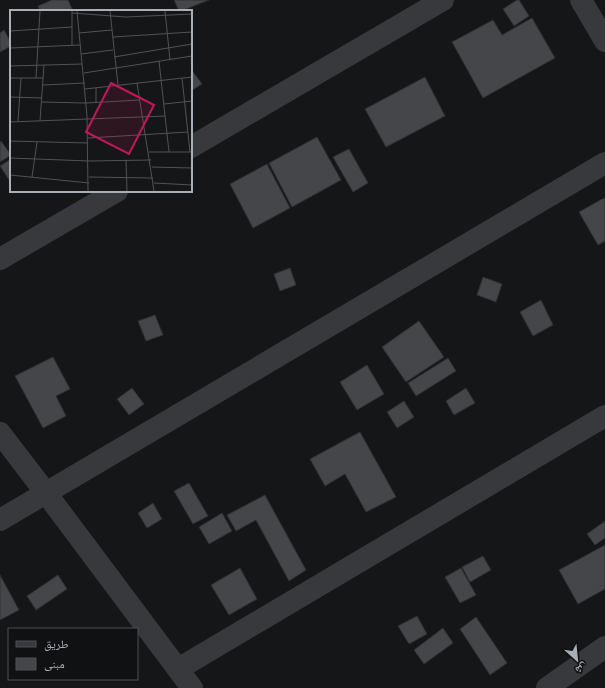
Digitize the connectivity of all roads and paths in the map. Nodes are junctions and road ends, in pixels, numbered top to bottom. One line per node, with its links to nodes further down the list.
1 (443, 0): 4 (street)
2 (581, 0): 3 (street)
3 (605, 41)
4 (192, 146)
5 (605, 164): 10 (street)
6 (115, 192): 7 (street)
7 (0, 259)
8 (605, 416): 13 (street)
9 (0, 433): 10 (street)
10 (46, 493): 11 (street); 13 (street)
11 (0, 520)
12 (605, 647): 15 (street)
13 (178, 669): 14 (street)
14 (192, 688)
15 (547, 688)

